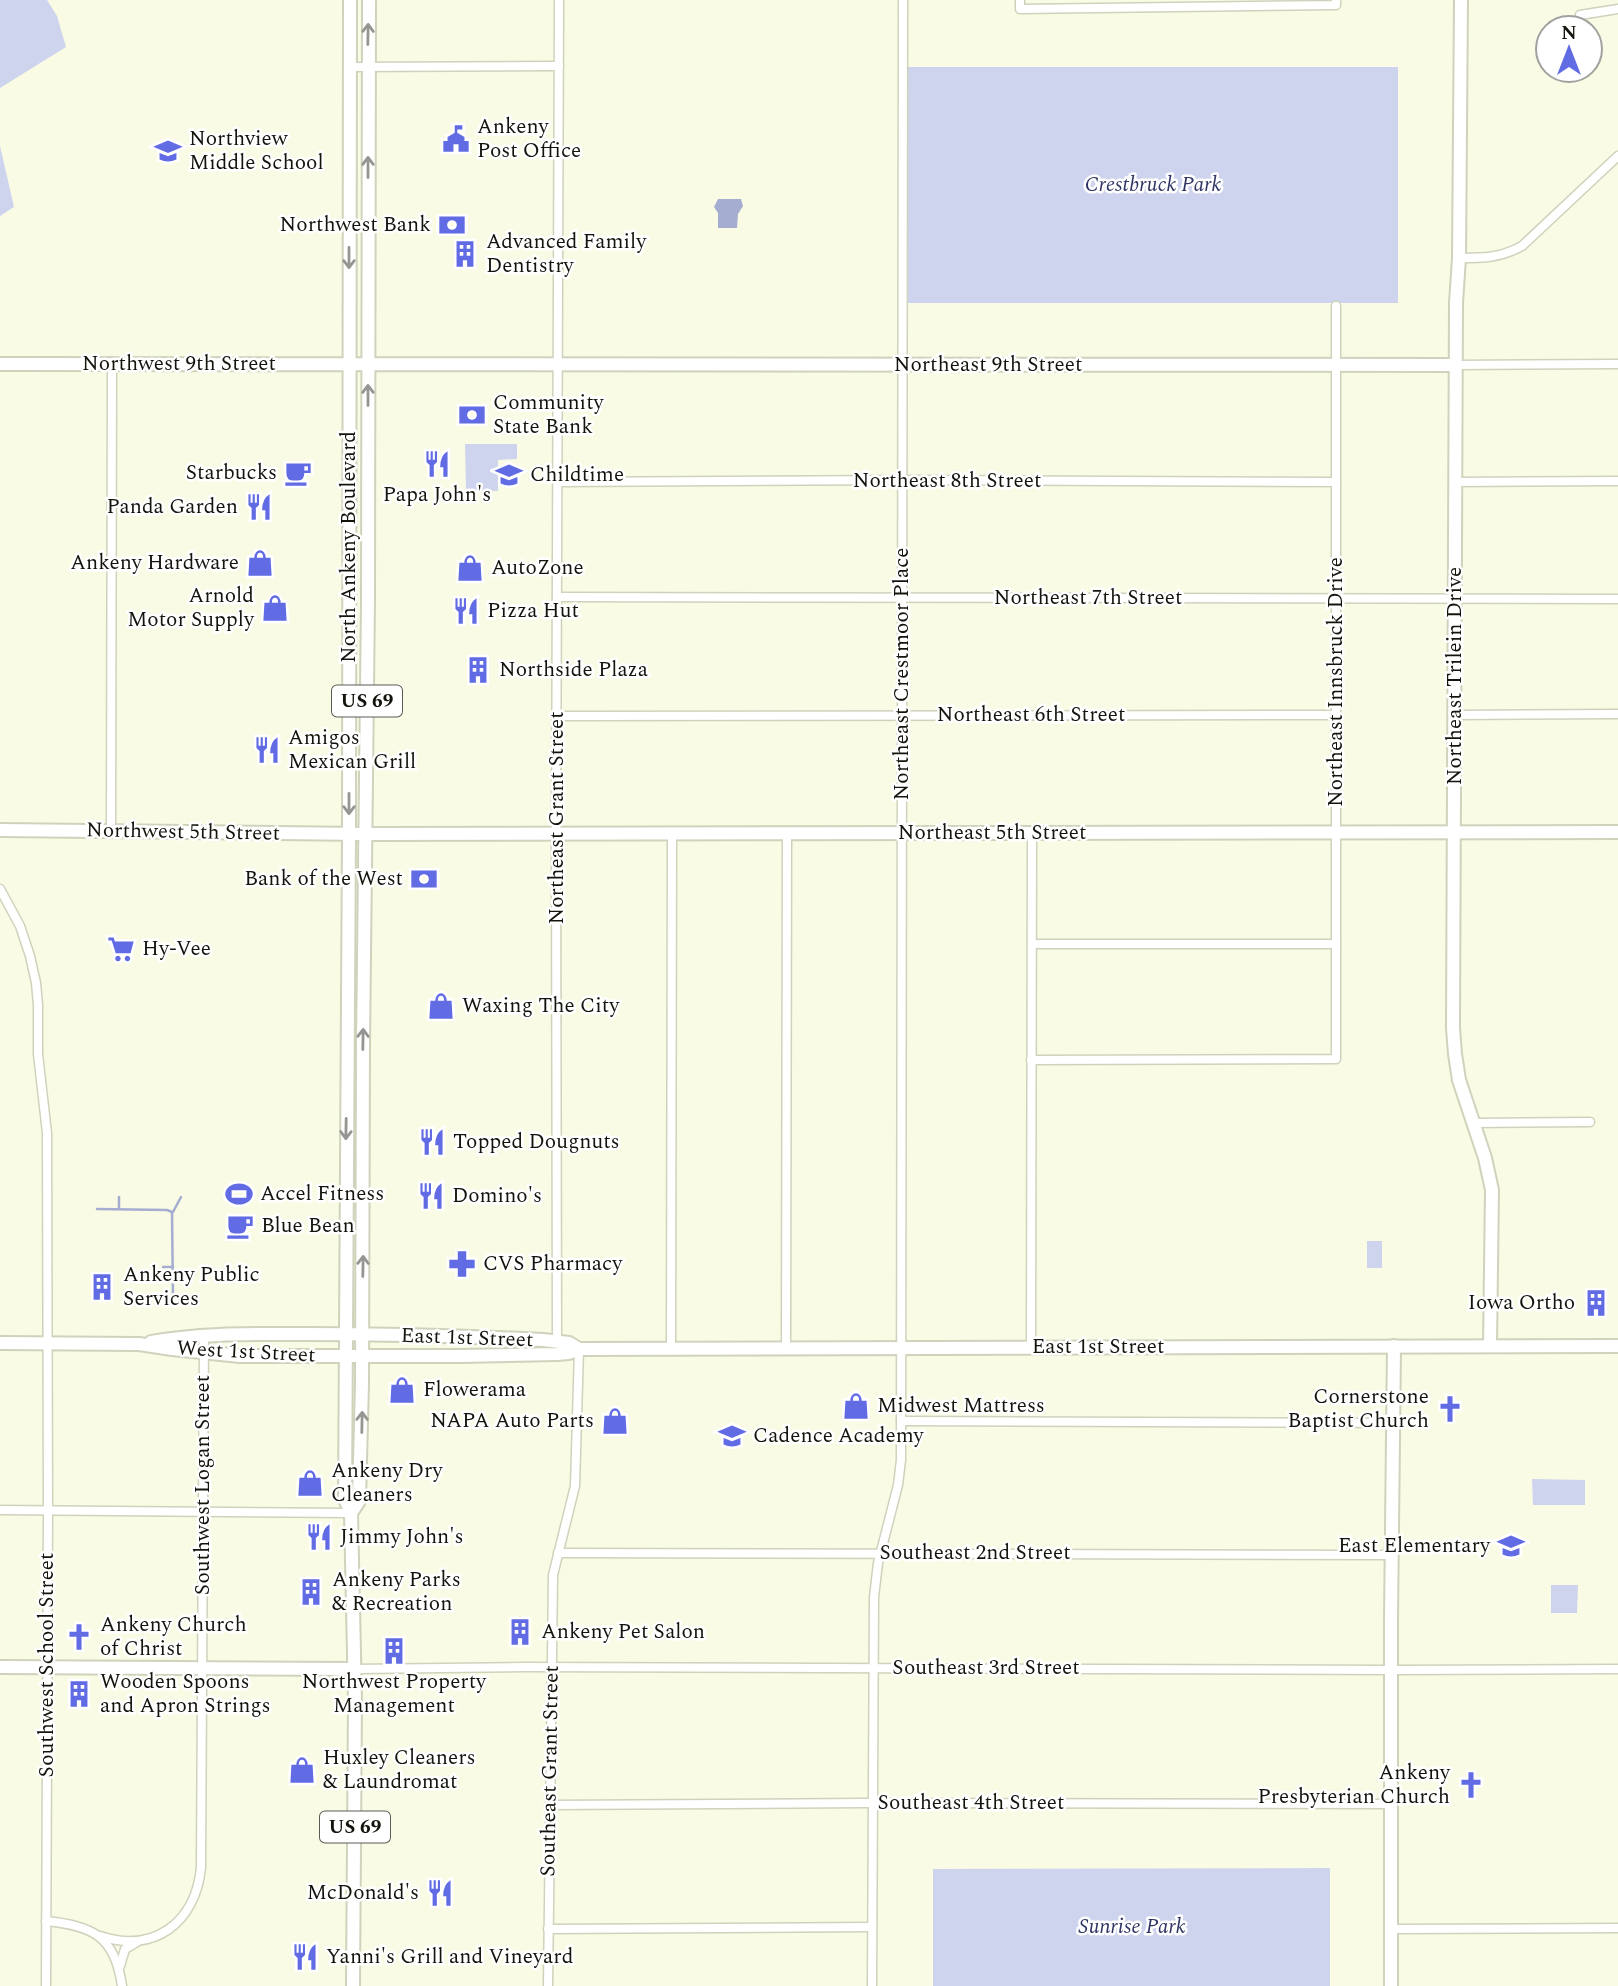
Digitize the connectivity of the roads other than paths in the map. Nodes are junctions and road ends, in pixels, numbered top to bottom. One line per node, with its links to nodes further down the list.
1 (350, 0): 11 (street, North Ankeny Boulevard / US 69)
2 (369, 0): 12 (street, North Ankeny Boulevard / US 69, one-way to 2)
3 (559, 0): 10 (street, Northeast Grant Street)
4 (903, 0): 21 (street, Northeast Crestmoor Place)
5 (1461, 0): 14 (street, Northeast Trilein Drive)
6 (1336, 2): 7 (street)
7 (1020, 5)
8 (1618, 9): 9 (street)
9 (1586, 14)
10 (559, 66): 12 (street); 20 (street, Northeast Grant Street)
11 (349, 67): 12 (street); 17 (street, North Ankeny Boulevard / US 69, one-way to 17)
12 (368, 67): 17 (street, North Ankeny Boulevard / US 69, one-way to 12)
13 (1618, 156): 14 (street)
14 (1459, 258): 23 (street, Northeast Trilein Drive)
15 (1336, 306): 22 (street, Northeast Innsbruck Drive)
16 (0, 364): 19 (street, Northwest 9th Street)
17 (358, 364): 19 (street, Northwest 9th Street); 20 (street, Northeast 9th Street); 45 (street, North Ankeny Boulevard / US 69, one-way to 45); 46 (street, North Ankeny Boulevard / US 69, one-way to 17)
18 (1618, 364): 23 (street, Northeast 9th Street)
19 (112, 365): 40 (street)
20 (559, 365): 21 (street, Northeast 9th Street); 26 (street, Northeast Grant Street)
21 (902, 365): 22 (street, Northeast 9th Street); 24 (street, Northeast Crestmoor Place)
22 (1336, 365): 23 (street, Northeast 9th Street); 27 (street, Northeast Innsbruck Drive)
23 (1456, 365): 28 (street, Northeast Trilein Drive)
24 (903, 480): 26 (street, Northeast 8th Street); 27 (street, Northeast 8th Street); 30 (street, Northeast Crestmoor Place)
25 (1618, 481): 28 (street)
26 (559, 482): 29 (street, Northeast Grant Street)
27 (1336, 482): 31 (street, Northeast Innsbruck Drive)
28 (1456, 482): 32 (street, Northeast Trilein Drive)
29 (557, 597): 30 (street, Northeast 7th Street); 38 (street, Northeast Grant Street)
30 (902, 597): 31 (street, Northeast 7th Street); 35 (street, Northeast Crestmoor Place)
31 (1336, 598): 32 (street, Northeast 7th Street); 36 (street, Northeast Innsbruck Drive)
32 (1455, 598): 33 (street, Northeast 7th Street); 37 (street, Northeast Trilein Drive)
33 (1618, 599)
34 (1618, 714): 37 (street)
35 (902, 715): 36 (street, Northeast 6th Street); 38 (street, Northeast 6th Street); 50 (street, Northeast Crestmoor Place)
36 (1336, 715): 42 (street, Northeast Innsbruck Drive)
37 (1455, 715): 43 (street, Northeast Trilein Drive)
38 (558, 716): 47 (street, Northeast Grant Street)
39 (0, 830): 40 (street, Northwest 5th Street)
40 (111, 832): 45 (street, Northwest 5th Street)
41 (1032, 832): 42 (street, Northeast 5th Street); 50 (street, Northeast 5th Street); 52 (street)
42 (1336, 832): 43 (street, Northeast 5th Street); 53 (street, Northeast Innsbruck Drive)
43 (1455, 832): 44 (street, Northeast 5th Street); 56 (street, Northeast Trilein Drive)
44 (1618, 832)
45 (349, 834): 46 (street, Northwest 5th Street); 62 (street, North Ankeny Boulevard / US 69, one-way to 62)
46 (365, 834): 47 (street, Northeast 5th Street); 62 (street, North Ankeny Boulevard / US 69, one-way to 46)
47 (556, 834): 48 (street, Northeast 5th Street); 58 (street, Northeast Grant Street)
48 (672, 834): 49 (street, Northeast 5th Street); 70 (street)
49 (788, 834): 50 (street, Northeast 5th Street); 66 (street)
50 (902, 834): 67 (street, Northeast Crestmoor Place)
51 (0, 888): 60 (street, Southwest School Street)
52 (1032, 944): 53 (street); 54 (street)
53 (1336, 944): 54 (street, Northeast Innsbruck Drive)
54 (1031, 1060): 68 (street)
55 (1590, 1122): 56 (street)
56 (1472, 1123): 64 (street, Northeast Trilein Drive)
57 (204, 1336): 61 (street, West 1st Street); 62 (street, West 1st Street); 71 (street, Southwest Logan Street)
58 (557, 1342): 62 (street, East 1st Street); 69 (street, East 1st Street)
59 (0, 1343): 60 (street, West 1st Street)
60 (48, 1343): 61 (street, West 1st Street); 75 (street, Southwest School Street)
61 (139, 1343): 71 (street, West 1st Street)
62 (354, 1345): 69 (street, East 1st Street); 71 (street, West 1st Street); 77 (street, US 69)
63 (1394, 1346): 64 (street, East 1st Street); 68 (street, East 1st Street); 73 (street)
64 (1490, 1346): 65 (street, East 1st Street)
65 (1618, 1346)
66 (786, 1348): 67 (street, East 1st Street); 70 (street, East 1st Street)
67 (901, 1348): 68 (street, East 1st Street); 72 (street, Northeast Crestmoor Place)
68 (1031, 1348)
69 (579, 1349): 70 (street, East 1st Street); 78 (street, Southeast Grant Street)
70 (671, 1349)
71 (204, 1352): 76 (street, Southwest Logan Street)
72 (901, 1421): 73 (street); 79 (street, Northeast Crestmoor Place)
73 (1393, 1423): 80 (street)
74 (0, 1510): 75 (street)
75 (48, 1510): 76 (street); 82 (street, Southwest School Street)
76 (203, 1512): 77 (street); 83 (street, Southwest Logan Street)
77 (351, 1513): 85 (street, US 69)
78 (558, 1553): 79 (street, Southeast 2nd Street); 86 (street, Southeast Grant Street)
79 (880, 1553): 80 (street, Southeast 2nd Street); 84 (street, Northeast Crestmoor Place)
80 (1392, 1555): 88 (street)
81 (0, 1667): 82 (street)
82 (46, 1668): 83 (street); 92 (street, Southwest School Street)
83 (202, 1668): 85 (street); 98 (street, Southwest Logan Street)
84 (874, 1668): 86 (street, Southeast 3rd Street); 88 (street, Southeast 3rd Street); 89 (street, Northeast Crestmoor Place)
85 (355, 1669): 86 (street, Southeast 3rd Street); 102 (street, US 69)
86 (551, 1669): 91 (street, Southeast Grant Street)
87 (1618, 1669): 88 (street, Southeast 3rd Street)
88 (1392, 1670): 90 (street)
89 (872, 1803): 90 (street, Southeast 4th Street); 91 (street, Southeast 4th Street); 93 (street, Northeast Crestmoor Place)
90 (1392, 1804): 96 (street)
91 (550, 1805): 95 (street, Southeast Grant Street)
92 (46, 1921): 97 (street, Southwest Logan Street); 100 (street, Southwest School Street)
93 (872, 1927): 95 (street); 104 (street, Northeast Crestmoor Place)
94 (1618, 1928): 96 (street)
95 (548, 1929): 103 (street, Southeast Grant Street)
96 (1391, 1929): 105 (street)
97 (100, 1936): 98 (street, Southwest Logan Street); 99 (street)
98 (139, 1941): 99 (street)
99 (120, 1969): 101 (street)
100 (46, 1986)
101 (122, 1986)
102 (353, 1986)
103 (548, 1986)
104 (872, 1986)
105 (1391, 1986)

